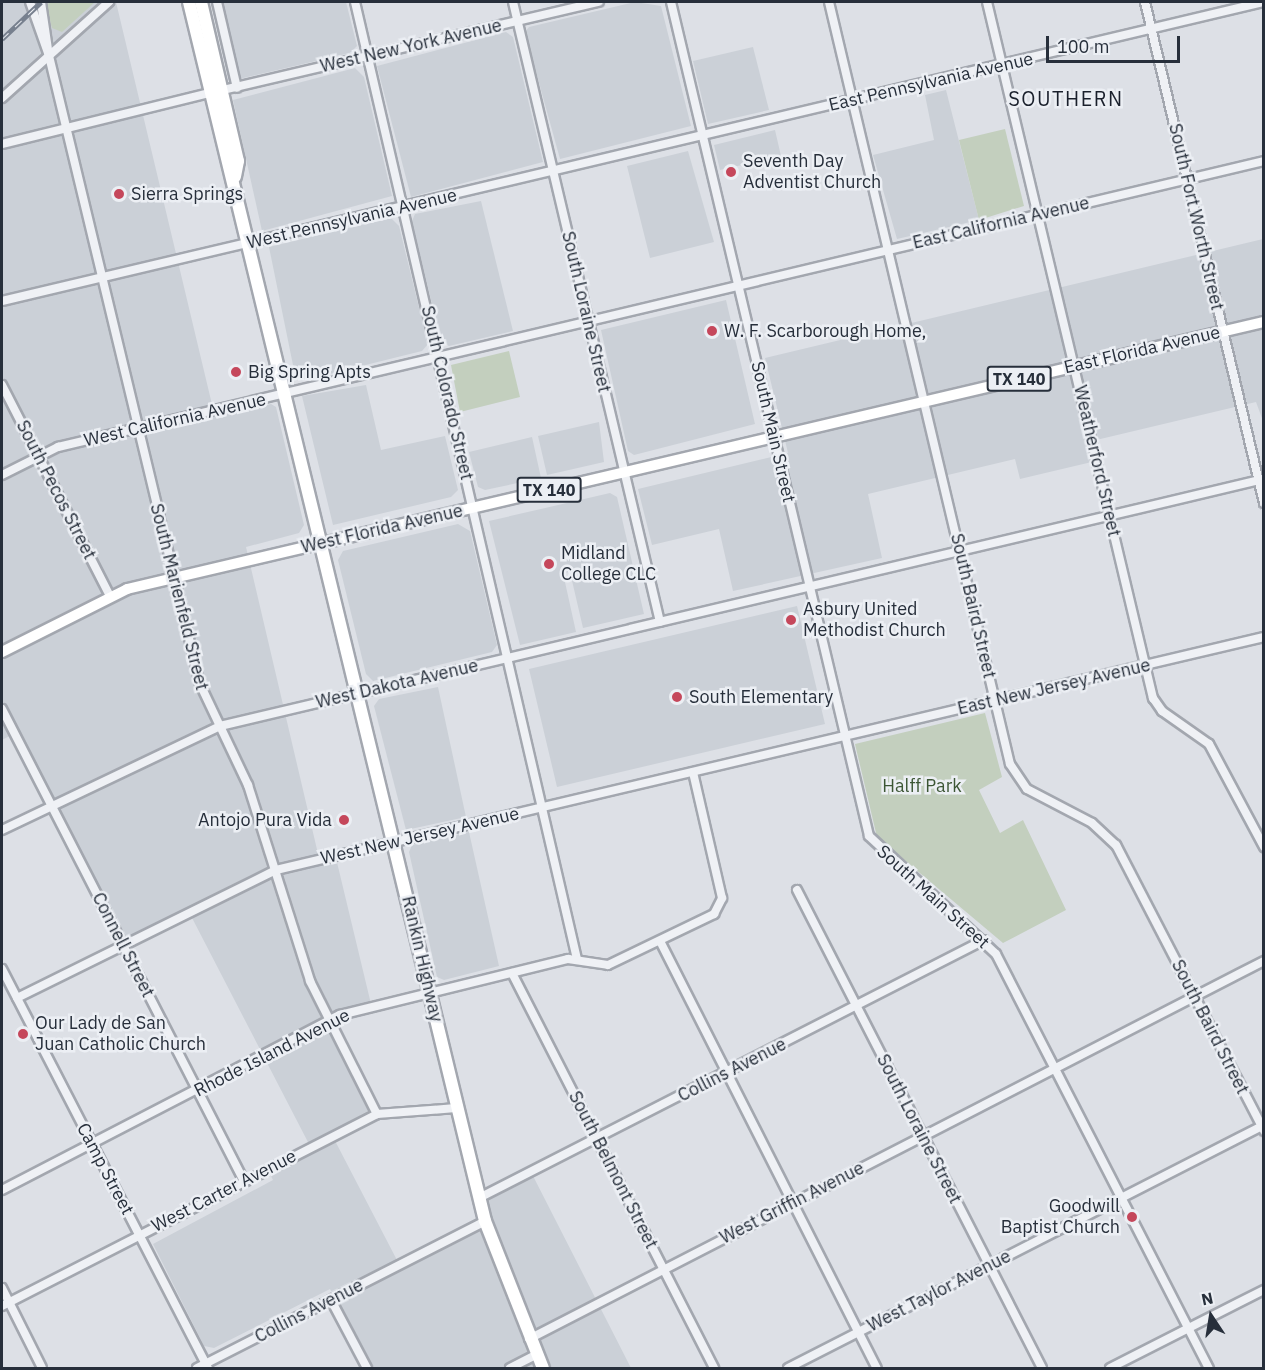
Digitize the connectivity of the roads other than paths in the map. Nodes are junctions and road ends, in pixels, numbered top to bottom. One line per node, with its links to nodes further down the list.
1 (30, 2): 17 (street, South Marienfeld Street)
2 (41, 2): 17 (street, South Marienfeld Street)
3 (109, 2): 17 (street)
4 (189, 2): 22 (highway)
5 (201, 2): 21 (highway)
6 (217, 2): 20 (street)
7 (355, 2): 18 (street, South Colorado Street)
8 (513, 2): 15 (street, South Loraine Street)
9 (599, 2): 15 (street, West New York Avenue)
10 (671, 2): 26 (street, South Main Street)
11 (829, 2): 24 (street, South Baird Street)
12 (987, 2): 19 (street, Weatherford Street)
13 (1145, 2): 16 (street, South Fort Worth Street)
14 (1263, 2): 16 (street, East Pennsylvania Avenue)
15 (518, 21): 18 (street, West New York Avenue); 29 (street, South Loraine Street)
16 (1151, 29): 19 (street, East Pennsylvania Avenue); 31 (street, South Fort Worth Street)
17 (49, 56): 23 (street); 25 (street, South Marienfeld Street)
18 (367, 57): 20 (street, West New York Avenue); 32 (street, South Colorado Street)
19 (1002, 65): 24 (street, East Pennsylvania Avenue); 33 (street, Weatherford Street)
20 (237, 88): 21 (street, West New York Avenue)
21 (223, 90): 30 (highway)
22 (210, 93): 25 (street); 30 (highway)
23 (2, 98)
24 (853, 100): 26 (street, East Pennsylvania Avenue); 35 (street, South Baird Street)
25 (66, 128): 27 (street); 36 (street, South Marienfeld Street)
26 (703, 136): 29 (street, West Pennsylvania Avenue); 37 (street, South Main Street)
27 (2, 144)
28 (1263, 161): 31 (street, East California Avenue)
29 (554, 171): 32 (street, West Pennsylvania Avenue); 39 (street, South Loraine Street)
30 (235, 177): 34 (highway, Rankin Highway)
31 (1187, 179): 33 (street, East California Avenue); 41 (street, South Fort Worth Street)
32 (403, 207): 34 (street, West Pennsylvania Avenue); 42 (street, South Colorado Street)
33 (1038, 214): 35 (street, East California Avenue); 43 (street, Weatherford Street)
34 (251, 243): 36 (street, West Pennsylvania Avenue); 45 (highway, Rankin Highway)
35 (888, 250): 37 (street, East California Avenue); 46 (street, South Baird Street)
36 (102, 279): 38 (street, West Pennsylvania Avenue); 47 (street, South Marienfeld Street)
37 (739, 286): 39 (street, West California Avenue); 48 (street, South Main Street)
38 (2, 301)
39 (588, 321): 42 (street, West California Avenue); 50 (street, South Loraine Street)
40 (1263, 322): 41 (main road, East Florida Avenue / TX 140)
41 (1223, 331): 43 (main road, East Florida Avenue / TX 140); 52 (street, South Fort Worth Street)
42 (438, 357): 45 (street, West California Avenue); 54 (street, South Colorado Street)
43 (1074, 366): 46 (main road, East Florida Avenue / TX 140); 55 (street, Weatherford Street)
44 (2, 385): 49 (street, South Pecos Street)
45 (287, 393): 47 (street, West California Avenue); 56 (highway, Rankin Highway)
46 (924, 401): 48 (main road, East Florida Avenue / TX 140); 57 (street, South Baird Street)
47 (137, 429): 49 (street, West California Avenue); 58 (street, South Marienfeld Street)
48 (774, 436): 50 (main road, West Florida Avenue / TX 140); 59 (street, South Main Street)
49 (38, 456): 51 (street, West California Avenue); 60 (street, South Pecos Street)
50 (624, 472): 54 (main road, West Florida Avenue / TX 140); 61 (street, South Loraine Street)
51 (2, 475)
52 (1261, 480): 53 (street, South Fort Worth Street); 55 (street, West Dakota Avenue)
53 (1263, 503)
54 (474, 507): 56 (main road, West Florida Avenue / TX 140); 64 (street, South Colorado Street)
55 (1110, 515): 57 (street, West Dakota Avenue); 65 (street, Weatherford Street)
56 (323, 543): 58 (main road, West Florida Avenue); 66 (highway, Rankin Highway)
57 (959, 551): 59 (street, West Dakota Avenue); 67 (street, South Baird Street)
58 (172, 578): 60 (main road, West Florida Avenue); 69 (street, South Marienfeld Street)
59 (810, 586): 61 (street, West Dakota Avenue); 70 (street, South Main Street)
60 (110, 596): 63 (main road, West Florida Avenue)
61 (660, 622): 64 (street, West Dakota Avenue)
62 (1263, 637): 65 (street, East New Jersey Avenue)
63 (2, 652)
64 (509, 657): 66 (street, West Dakota Avenue); 73 (street, South Colorado Street)
65 (1145, 665): 67 (street, East New Jersey Avenue); 76 (street, Weatherford Street)
66 (358, 693): 69 (street, West Dakota Avenue); 75 (highway, Rankin Highway)
67 (995, 700): 70 (street, East New Jersey Avenue); 87 (street, South Baird Street)
68 (2, 709): 72 (street, Connell Street)
69 (220, 726): 72 (street, West Dakota Avenue); 77 (street, South Marienfeld Street)
70 (845, 736): 71 (street, West New Jersey Avenue); 79 (street, South Main Street)
71 (693, 772): 73 (street, West New Jersey Avenue); 80 (street, Rhode Island Avenue)
72 (51, 805): 74 (street, West Dakota Avenue); 81 (street, Connell Street)
73 (544, 807): 75 (street, West New Jersey Avenue); 82 (street, South Colorado Street)
74 (2, 830)
75 (394, 842): 77 (street, West New Jersey Avenue); 86 (highway, Rankin Highway)
76 (1263, 847)
77 (276, 870): 81 (street, West New Jersey Avenue); 90 (street, South Marienfeld Street)
78 (797, 890): 89 (street, South Loraine Street)
79 (984, 940): 89 (street, Collins Avenue); 91 (street, South Main Street)
80 (660, 941): 82 (street, Rhode Island Avenue); 92 (street)
81 (122, 945): 88 (street, West New Jersey Avenue); 93 (street, Connell Street)
82 (577, 959): 85 (street, Rhode Island Avenue)
83 (1263, 961): 87 (street, West Griffin Avenue)
84 (2, 969): 88 (street, Camp Street)
85 (512, 973): 86 (street, Rhode Island Avenue); 98 (street, South Belmont Street)
86 (430, 992): 90 (street, Rhode Island Avenue); 94 (highway, Rankin Highway)
87 (1194, 996): 91 (street, West Griffin Avenue); 96 (street, South Baird Street)
88 (17, 998): 99 (street, Camp Street)
89 (856, 1006): 92 (street, Collins Avenue); 97 (street, South Loraine Street)
90 (330, 1020): 93 (street, Rhode Island Avenue); 95 (street, South Marienfeld Street)
91 (1056, 1068): 97 (street, West Griffin Avenue); 103 (street, South Main Street)
92 (727, 1073): 98 (street, Collins Avenue); 104 (street)
93 (198, 1091): 99 (street, Rhode Island Avenue); 100 (street, Connell Street)
94 (456, 1108): 95 (street, West Carter Avenue); 102 (highway, Rankin Highway)
95 (377, 1114): 100 (street, West Carter Avenue)
96 (1263, 1127): 103 (street, West Taylor Avenue)
97 (923, 1136): 104 (street, West Griffin Avenue); 107 (street, South Loraine Street)
98 (596, 1137): 102 (street, Collins Avenue); 108 (street, South Belmont Street)
99 (92, 1144): 101 (street, Rhode Island Avenue); 106 (street, Camp Street)
100 (244, 1181): 106 (street, West Carter Avenue)
101 (2, 1190)
102 (479, 1198): 105 (highway, Rankin Highway)
103 (1121, 1198): 107 (street, West Taylor Avenue); 113 (street, South Main Street)
104 (792, 1203): 108 (street, West Griffin Avenue); 114 (street)
105 (485, 1221): 111 (street, Collins Avenue); 115 (highway, Rankin Highway)
106 (140, 1235): 112 (street, West Carter Avenue); 117 (street, Camp Street)
107 (989, 1266): 114 (street, West Taylor Avenue); 126 (street, South Loraine Street)
108 (663, 1269): 115 (street, West Griffin Avenue); 123 (street, South Belmont Street)
109 (2, 1288): 112 (street)
110 (1263, 1290): 113 (street)
111 (331, 1300): 117 (street, Collins Avenue); 120 (street)
112 (5, 1304): 118 (street)
113 (1188, 1328): 127 (street); 128 (street, South Main Street)
114 (859, 1332): 124 (street, West Taylor Avenue); 125 (street)
115 (528, 1339): 116 (highway, Rankin Highway)
116 (536, 1355): 121 (street); 122 (highway, Rankin Highway)
117 (207, 1366): 119 (street, Collins Avenue)
118 (42, 1368)
119 (197, 1368)
120 (367, 1368)
121 (510, 1368)
122 (543, 1368)
123 (714, 1368)
124 (788, 1368)
125 (877, 1368)
126 (1042, 1368)
127 (1110, 1368)
128 (1209, 1368)

